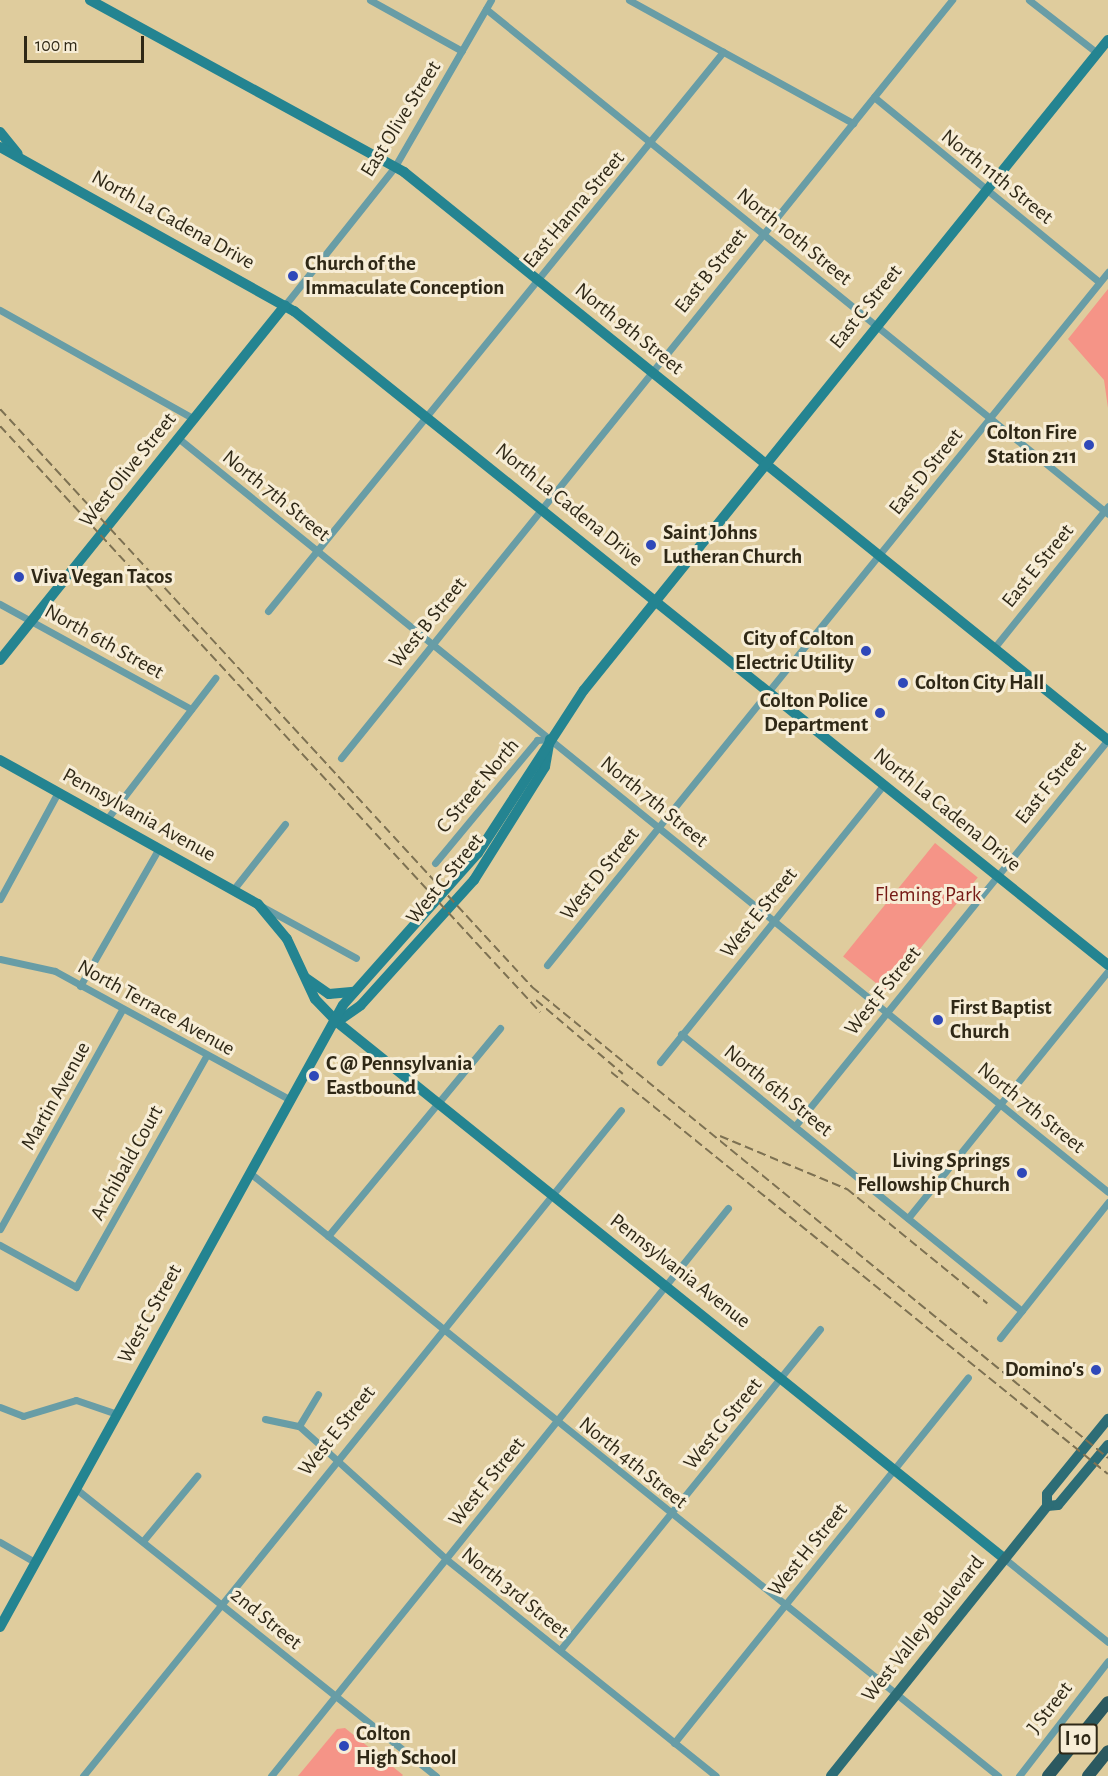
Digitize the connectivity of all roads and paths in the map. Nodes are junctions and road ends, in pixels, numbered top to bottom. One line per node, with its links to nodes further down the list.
1 (90, 0): 18 (street, North 9th Street)
2 (370, 0): 9 (street)
3 (491, 0): 7 (street, East Olive Street)
4 (629, 0): 10 (street)
5 (952, 0): 12 (street, East B Street)
6 (1029, 0): 11 (street)
7 (486, 9): 9 (street, East Olive Street); 15 (street, North 10th Street)
8 (1108, 40): 11 (street, East C Street)
9 (462, 51): 18 (street, East Olive Street)
10 (723, 52): 13 (street); 15 (street, East Hanna Street)
11 (1097, 53): 19 (street, East C Street)
12 (874, 97): 13 (street, East B Street); 19 (street, North 11th Street)
13 (853, 123): 20 (street, East B Street)
14 (0, 132): 17 (street)
15 (651, 144): 20 (street, North 10th Street); 22 (street, East Hanna Street)
16 (0, 147): 17 (street, North La Cadena Drive)
17 (22, 159): 24 (street, North La Cadena Drive)
18 (394, 168): 22 (street, North 9th Street); 24 (street, East Olive Street)
19 (986, 189): 23 (street, North 11th Street); 26 (street, East C Street)
20 (764, 233): 26 (street, North 10th Street); 27 (street, East B Street)
21 (1108, 272): 23 (street, East D Street)
22 (537, 280): 27 (street, North 9th Street); 28 (street, East Hanna Street)
23 (1099, 282): 30 (street, East D Street)
24 (285, 305): 28 (street, North La Cadena Drive); 29 (street, West Olive Street)
25 (0, 310): 29 (street)
26 (876, 326): 30 (street, North 10th Street); 32 (street, East C Street)
27 (651, 372): 32 (street, North 9th Street); 33 (street, East B Street)
28 (428, 417): 33 (street, North La Cadena Drive); 35 (street, East Hanna Street)
29 (194, 419): 31 (street, West Olive Street)
30 (990, 420): 34 (street, North 10th Street); 36 (street, East D Street)
31 (178, 438): 35 (street, North 7th Street); 40 (street, West Olive Street)
32 (765, 464): 36 (street, North 9th Street); 37 (street, East C Street)
33 (542, 508): 37 (street, North La Cadena Drive); 41 (street, West B Street)
34 (1107, 510): 42 (street, East E Street)
35 (318, 552): 39 (street, East Hanna Street); 41 (street, North 7th Street)
36 (879, 555): 42 (street, North 9th Street); 45 (street, East D Street)
37 (656, 600): 45 (street, North La Cadena Drive); 47 (street, West C Street)
38 (0, 604): 40 (street, North 6th Street)
39 (268, 611)
40 (32, 621): 43 (street, West Olive Street); 46 (street, North 6th Street)
41 (433, 644): 47 (street, North 7th Street); 49 (street, West B Street)
42 (993, 648): 48 (street, North 9th Street)
43 (0, 660)
44 (214, 678): 46 (street)
45 (769, 692): 51 (street, North La Cadena Drive); 55 (street, West D Street)
46 (191, 709): 53 (street)
47 (550, 739): 55 (street, North 7th Street); 57 (street, C Street North); 70 (street, West C Street); 73 (street, West C Street)
48 (1108, 740): 58 (street, East F Street)
49 (341, 758)
50 (0, 760): 52 (street, Pennsylvania Avenue)
51 (884, 784): 58 (street, North La Cadena Drive); 62 (street, West E Street)
52 (58, 792): 53 (street, Pennsylvania Avenue); 60 (street)
53 (107, 819): 56 (street, Pennsylvania Avenue)
54 (285, 824): 59 (street)
55 (660, 827): 62 (street, North 7th Street); 65 (street, West D Street)
56 (159, 848): 59 (street, Pennsylvania Avenue); 69 (street)
57 (435, 863)
58 (997, 876): 66 (street, North La Cadena Drive); 72 (street, West F Street)
59 (233, 890): 61 (street, Pennsylvania Avenue)
60 (0, 898)
61 (258, 904): 63 (street, Pennsylvania Avenue); 68 (street, Pennsylvania Avenue)
62 (775, 921): 72 (street, North 7th Street); 75 (street, West E Street)
63 (356, 958)
64 (0, 959): 69 (street, North Terrace Avenue)
65 (547, 965)
66 (1108, 965)
67 (1108, 971): 80 (street)
68 (306, 978): 70 (street); 73 (street, Pennsylvania Avenue)
69 (80, 986): 71 (street, North Terrace Avenue)
70 (356, 992): 73 (street, West C Street)
71 (122, 1010): 76 (street, North Terrace Avenue); 89 (street, Martin Avenue)
72 (888, 1012): 80 (street, North 7th Street); 82 (street, West F Street)
73 (337, 1022): 78 (street, West C Street); 79 (street, Pennsylvania Avenue)
74 (500, 1028): 79 (street)
75 (681, 1034): 77 (street, West E Street); 82 (street, North 6th Street)
76 (206, 1056): 78 (street, North Terrace Avenue); 91 (street, Archibald Court)
77 (660, 1062)
78 (291, 1100): 83 (street, West C Street)
79 (436, 1101): 85 (street, Pennsylvania Avenue); 90 (street)
80 (1000, 1104): 84 (street, North 7th Street); 88 (street)
81 (621, 1110): 85 (street, West E Street)
82 (795, 1126): 88 (street, North 6th Street)
83 (250, 1173): 90 (street, North 4th Street); 101 (street, West C Street)
84 (1108, 1192)
85 (553, 1195): 92 (street, Pennsylvania Avenue); 95 (street, West E Street)
86 (1108, 1202): 93 (street)
87 (728, 1208): 92 (street, West F Street)
88 (908, 1218): 93 (street, North 6th Street)
89 (0, 1229)
90 (328, 1236): 95 (street, North 4th Street)
91 (0, 1245)
92 (666, 1285): 97 (street, Pennsylvania Avenue); 104 (street, West F Street)
93 (1022, 1311): 96 (street)
94 (820, 1329): 97 (street, West G Street)
95 (443, 1330): 104 (street, North 4th Street); 107 (street, West E Street)
96 (1000, 1338)
97 (782, 1377): 108 (street, Pennsylvania Avenue); 112 (street, West G Street)
98 (968, 1377): 108 (street, West H Street)
99 (318, 1394): 105 (street)
100 (0, 1407): 101 (street)
101 (117, 1414): 110 (street, West C Street)
102 (265, 1419): 105 (street)
103 (1108, 1419): 111 (main road, West Valley Boulevard)
104 (556, 1422): 112 (street, North 4th Street); 115 (street, West F Street)
105 (299, 1426): 107 (street, North 3rd Street)
106 (1108, 1445): 111 (main road, West Valley Boulevard)
107 (334, 1459): 115 (street, North 3rd Street); 118 (street, West E Street)
108 (893, 1470): 116 (street, Pennsylvania Avenue); 119 (street, West H Street)
109 (197, 1476): 113 (street)
110 (75, 1488): 113 (street, 2nd Street); 117 (street, West C Street)
111 (1047, 1506): 116 (main road, West Valley Boulevard)
112 (670, 1514): 119 (street, North 4th Street); 122 (street, West G Street)
113 (143, 1541): 118 (street, 2nd Street)
114 (0, 1542): 117 (street)
115 (446, 1558): 122 (street, North 3rd Street); 125 (street, West F Street)
116 (1005, 1558): 121 (street, Pennsylvania Avenue); 124 (main road, West Valley Boulevard)
117 (34, 1562): 120 (street, West C Street)
118 (221, 1604): 125 (street, 2nd Street); 129 (street, West E Street)
119 (783, 1606): 124 (street, North 4th Street); 127 (street, West H Street)
120 (0, 1627)
121 (1108, 1642)
122 (560, 1650): 127 (street, North 3rd Street)
123 (1108, 1660): 135 (street, J Street)
124 (894, 1695): 133 (main road, West Valley Boulevard); 134 (street, North 4th Street)
125 (335, 1696): 130 (street, West F Street); 131 (street, 2nd Street)
126 (1108, 1702): 136 (highway, I 10)
127 (674, 1743): 132 (street, North 3rd Street)
128 (1108, 1751): 137 (highway, I 10)
129 (83, 1776)
130 (271, 1776)
131 (436, 1776)
132 (716, 1776)
133 (831, 1776)
134 (998, 1776)
135 (1019, 1776)
136 (1048, 1776)
137 (1088, 1776)

